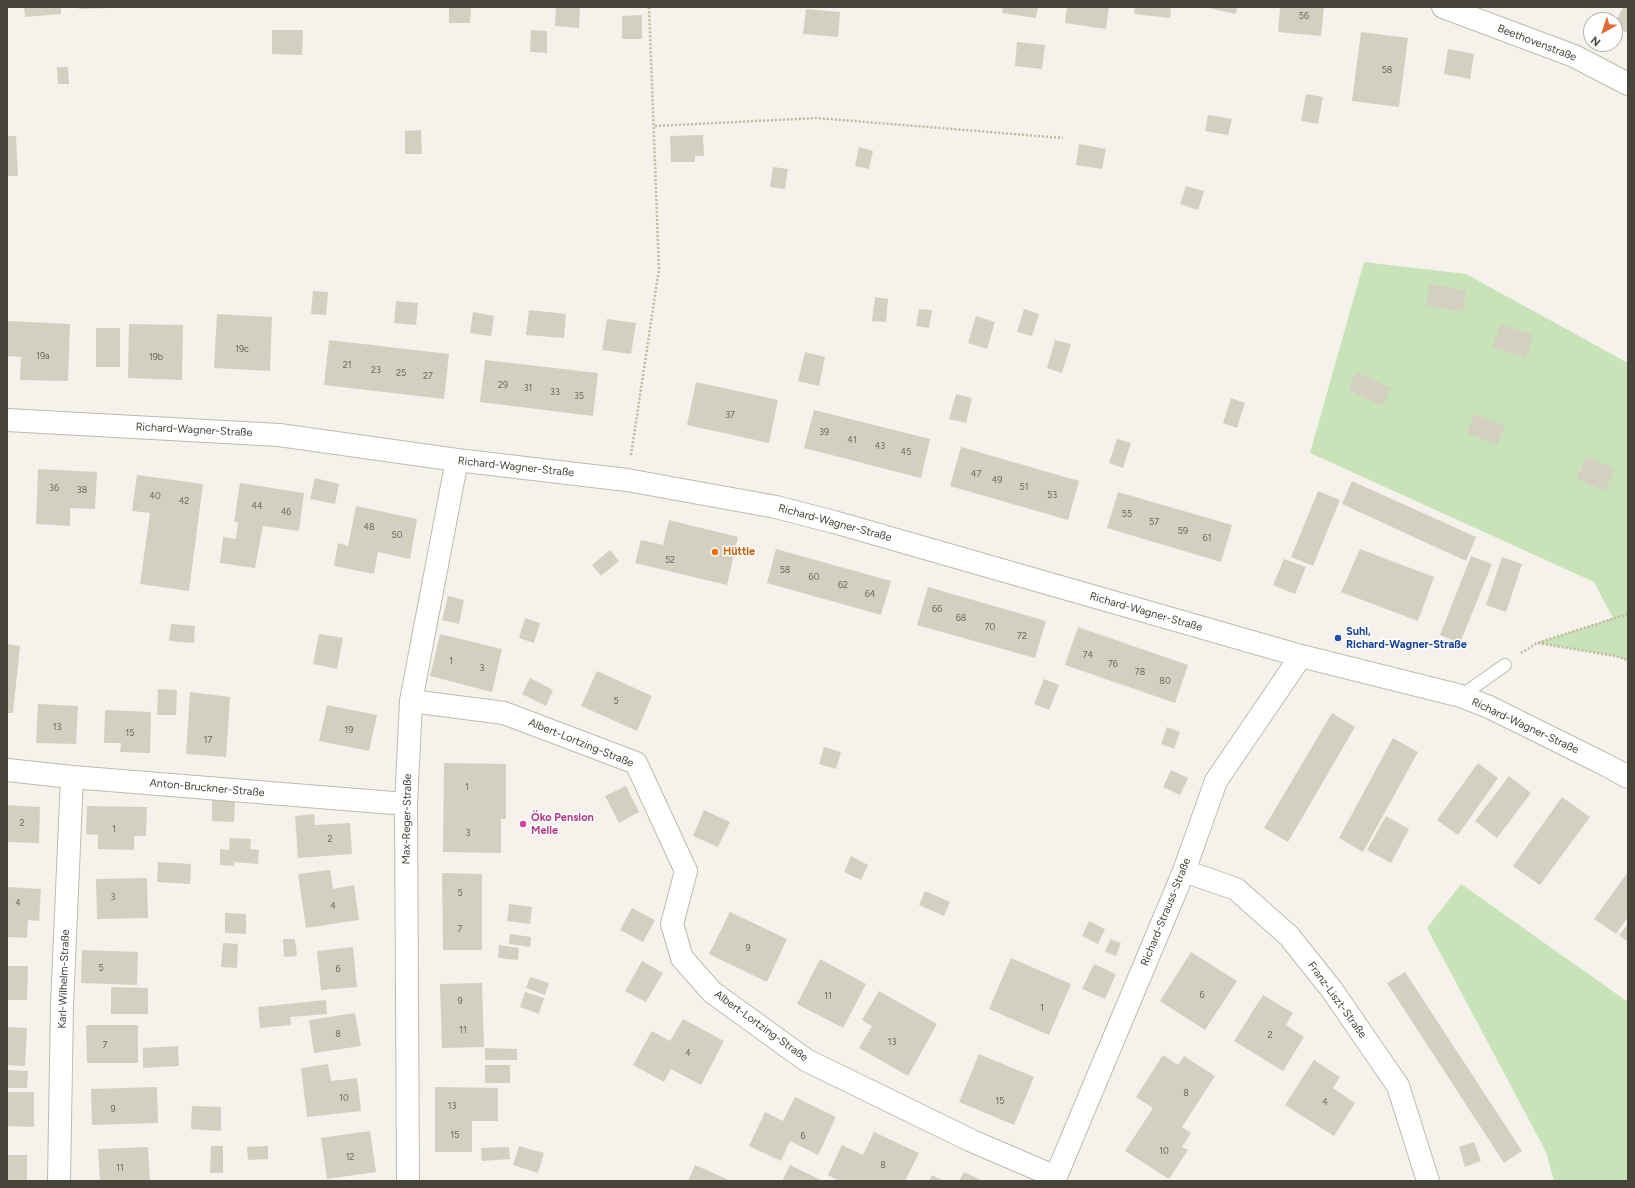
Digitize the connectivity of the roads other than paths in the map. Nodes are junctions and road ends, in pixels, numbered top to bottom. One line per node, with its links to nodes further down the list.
1 (1443, 7): 2 (street, Beethovenstraße)
2 (1628, 84)
3 (7, 420): 4 (street, Richard-Wagner-Straße)
4 (457, 460): 5 (street, Richard-Wagner-Straße); 8 (street, Max-Reger-Straße)
5 (1301, 656): 7 (street, Richard-Wagner-Straße); 13 (street, Richard-Strauss-Straße)
6 (1505, 665): 7 (lane)
7 (1462, 696): 11 (street, Richard-Wagner-Straße)
8 (411, 701): 12 (street, Max-Reger-Straße); 14 (street, Albert-Lortzing-Straße)
9 (7, 770): 10 (street, Anton-Bruckner-Straße)
10 (72, 777): 12 (street, Anton-Bruckner-Straße); 15 (street, Karl-Wilhelm-Straße)
11 (1628, 777)
12 (406, 804): 16 (street, Max-Reger-Straße)
13 (1184, 871): 14 (street, Richard-Strauss-Straße); 17 (street, Franz-Liszt-Straße)
14 (1055, 1179)
15 (59, 1181)
16 (408, 1181)
17 (1428, 1181)

